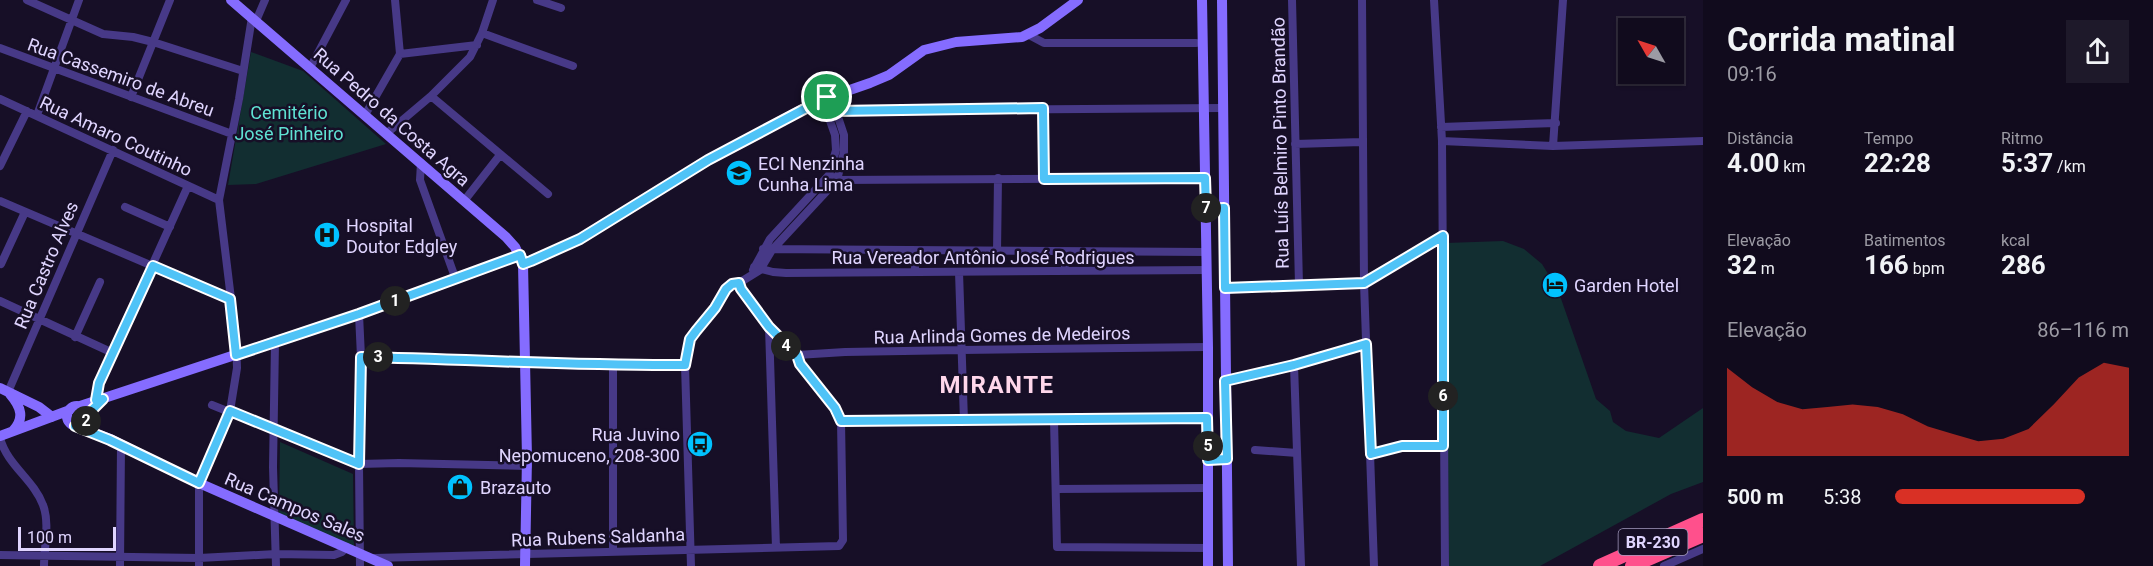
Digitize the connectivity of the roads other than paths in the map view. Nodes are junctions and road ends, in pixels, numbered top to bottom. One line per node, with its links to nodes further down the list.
1 (27, 0): 19 (street)
2 (79, 0): 19 (street)
3 (170, 0): 22 (street)
4 (231, 0): 18 (street, Rua Pedro da Costa Agra)
5 (265, 0): 18 (street)
6 (346, 0): 29 (street)
7 (395, 0): 26 (street)
8 (493, 0): 20 (street)
9 (537, 0): 17 (street)
10 (1078, 0): 21 (street)
11 (1202, 0): 35 (street)
12 (1222, 0): 37 (street)
13 (1292, 0): 49 (street, Rua Luís Belmiro Pinto Brandão)
14 (1362, 0): 48 (street)
15 (1434, 0): 43 (street)
16 (1563, 0): 42 (street)
17 (561, 8)
18 (254, 19): 29 (street, Rua Pedro da Costa Agra); 30 (street)
19 (71, 20): 22 (street); 28 (street)
20 (482, 33): 24 (street); 27 (street)
21 (1029, 34): 23 (street); 34 (street)
22 (153, 42): 30 (street); 32 (street)
23 (1196, 43)
24 (477, 45): 26 (street); 31 (street)
25 (0, 48): 28 (street, Rua Cassemiro de Abreu)
26 (400, 54): 41 (street)
27 (573, 66)
28 (55, 68): 32 (street, Rua Cassemiro de Abreu); 40 (street)
29 (310, 68): 41 (street, Rua Pedro da Costa Agra)
30 (243, 72): 44 (street)
31 (431, 96): 45 (street); 52 (street)
32 (131, 97): 44 (street, Rua Cassemiro de Abreu)
33 (0, 99): 38 (street, Rua Amaro Coutinho)
34 (823, 99): 39 (street); 54 (street); 78 (street)
35 (1203, 107): 36 (street); 37 (street); 58 (street)
36 (1043, 108): 39 (street); 59 (street)
37 (1222, 108): 67 (street)
38 (27, 111): 40 (street, Rua Amaro Coutinho); 55 (street)
39 (835, 111): 54 (street)
40 (37, 115): 51 (street, Rua Amaro Coutinho)
41 (364, 115): 45 (street, Rua Pedro da Costa Agra)
42 (1556, 123): 43 (street); 50 (street)
43 (1441, 127): 46 (street)
44 (232, 134): 63 (street)
45 (386, 134): 53 (street, Rua Pedro da Costa Agra)
46 (1442, 141): 50 (street); 72 (street)
47 (1703, 141): 50 (street)
48 (1362, 142): 49 (street); 89 (street)
49 (1295, 144): 90 (street, Rua Luís Belmiro Pinto Brandão)
50 (1553, 146)
51 (113, 150): 61 (street, Rua Amaro Coutinho); 71 (street, Rua Castro Alves)
52 (500, 155): 62 (street); 65 (street)
53 (421, 163): 65 (street, Rua Pedro da Costa Agra); 86 (street)
54 (837, 163): 56 (street); 60 (street)
55 (0, 166)
56 (829, 175): 60 (street); 73 (street)
57 (998, 178): 59 (street); 60 (street); 75 (street)
58 (1205, 178): 59 (street); 68 (street)
59 (1044, 179)
60 (837, 180): 73 (street)
61 (188, 186): 63 (street, Rua Amaro Coutinho); 70 (street)
62 (548, 194)
63 (219, 200): 92 (street)
64 (0, 201): 69 (street)
65 (464, 201): 78 (street, Rua Pedro da Costa Agra)
66 (125, 207): 70 (street)
67 (1224, 208): 68 (street); 91 (street)
68 (1206, 209): 77 (street)
69 (25, 212): 71 (street); 79 (street)
70 (170, 227): 80 (street)
71 (76, 234): 80 (street); 95 (street, Rua Castro Alves)
72 (1443, 236): 89 (street); 126 (street)
73 (768, 250): 74 (street, Rua Vereador Antônio José Rodrigues); 81 (street)
74 (915, 251): 75 (street, Rua Vereador Antônio José Rodrigues); 83 (street)
75 (997, 252): 76 (street, Rua Vereador Antônio José Rodrigues)
76 (1065, 252): 77 (street, Rua Vereador Antônio José Rodrigues); 85 (street)
77 (1206, 252): 82 (street)
78 (522, 260): 86 (street); 106 (street)
79 (1, 264)
80 (153, 266): 92 (street); 102 (street)
81 (755, 270): 83 (street, Rua Vereador Antônio José Rodrigues); 88 (street)
82 (1206, 270): 85 (street, Rua Vereador Antônio José Rodrigues); 100 (street)
83 (915, 272): 84 (street, Rua Vereador Antônio José Rodrigues)
84 (959, 272): 85 (street, Rua Vereador Antônio José Rodrigues); 101 (street)
85 (1065, 272)
86 (456, 280): 94 (street)
87 (100, 282): 97 (street)
88 (739, 283): 96 (street); 107 (street)
89 (1364, 283): 90 (street); 99 (street)
90 (1299, 285): 91 (street)
91 (1225, 288): 110 (street)
92 (230, 299): 103 (street)
93 (0, 301): 95 (street)
94 (359, 314): 98 (street); 105 (street)
95 (39, 319): 97 (street); 111 (street, Rua Castro Alves)
96 (769, 327): 104 (street); 141 (street)
97 (75, 337): 102 (street)
98 (275, 342): 103 (street); 122 (street)
99 (1366, 344): 108 (street); 129 (street)
100 (1208, 347): 101 (street, Rua Arlinda Gomes de Medeiros); 117 (street)
101 (962, 350): 104 (street, Rua Arlinda Gomes de Medeiros); 120 (street)
102 (113, 353): 112 (street)
103 (236, 355): 112 (street); 115 (street)
104 (797, 355): 119 (street)
105 (361, 357): 106 (street); 133 (street)
106 (524, 361): 109 (street); 132 (street)
107 (685, 365): 109 (street); 143 (street)
108 (1294, 365): 110 (street); 128 (street)
109 (613, 366): 145 (street)
110 (1225, 381): 130 (street)
111 (4, 390): 116 (street); 123 (street)
112 (100, 399): 114 (street); 121 (street)
113 (212, 405): 115 (street)
114 (73, 409): 116 (street); 121 (street); 121 (street)
115 (230, 411): 122 (street); 134 (street)
116 (52, 417): 121 (street); 123 (street)
117 (1207, 418): 118 (street); 131 (street)
118 (1054, 420): 120 (street); 136 (street)
119 (841, 421): 120 (street); 141 (street, Rua Rubens Saldanha)
120 (964, 421)
121 (80, 422): 125 (street, Rua Campos Sales)
122 (273, 429): 133 (street); 137 (street)
123 (13, 431): 124 (street)
124 (0, 437): 149 (street)
125 (122, 445): 134 (street, Rua Campos Sales); 151 (street)
126 (1443, 446): 129 (street); 166 (street)
127 (1255, 450): 128 (street)
128 (1298, 453): 164 (street)
129 (1371, 454): 165 (street)
130 (1227, 459): 131 (street); 163 (street)
131 (1208, 460): 135 (street)
132 (527, 463): 133 (street); 147 (street)
133 (359, 464): 150 (street)
134 (199, 483): 137 (street, Rua Campos Sales); 152 (street)
135 (1209, 488): 136 (street); 142 (street)
136 (1056, 489): 142 (street)
137 (273, 514): 140 (street, Rua Campos Sales); 146 (street)
138 (1703, 520): 167 (highway, BR-230)
139 (1703, 535): 168 (highway, BR-230)
140 (348, 547): 146 (street); 150 (street, Rua Campos Sales)
141 (776, 548): 143 (street, Rua Rubens Saldanha)
142 (1208, 548): 162 (street)
143 (690, 549): 145 (street, Rua Rubens Saldanha); 161 (street)
144 (1703, 549): 153 (street)
145 (613, 551): 147 (street, Rua Rubens Saldanha)
146 (276, 554): 152 (street); 156 (street)
147 (528, 554): 150 (street, Rua Rubens Saldanha); 159 (street); 160 (street)
148 (0, 555): 149 (street)
149 (44, 555): 151 (street); 154 (street)
150 (365, 555): 157 (street); 158 (street, Rua Campos Sales)
151 (119, 557): 152 (street); 155 (street)
152 (199, 562)
153 (1668, 565)
154 (44, 566)
155 (120, 566)
156 (276, 566)
157 (360, 566)
158 (388, 566)
159 (525, 566)
160 (532, 566)
161 (691, 566)
162 (1208, 566)
163 (1228, 566)
164 (1301, 566)
165 (1374, 566)
166 (1445, 566)
167 (1600, 566)
168 (1632, 566)

